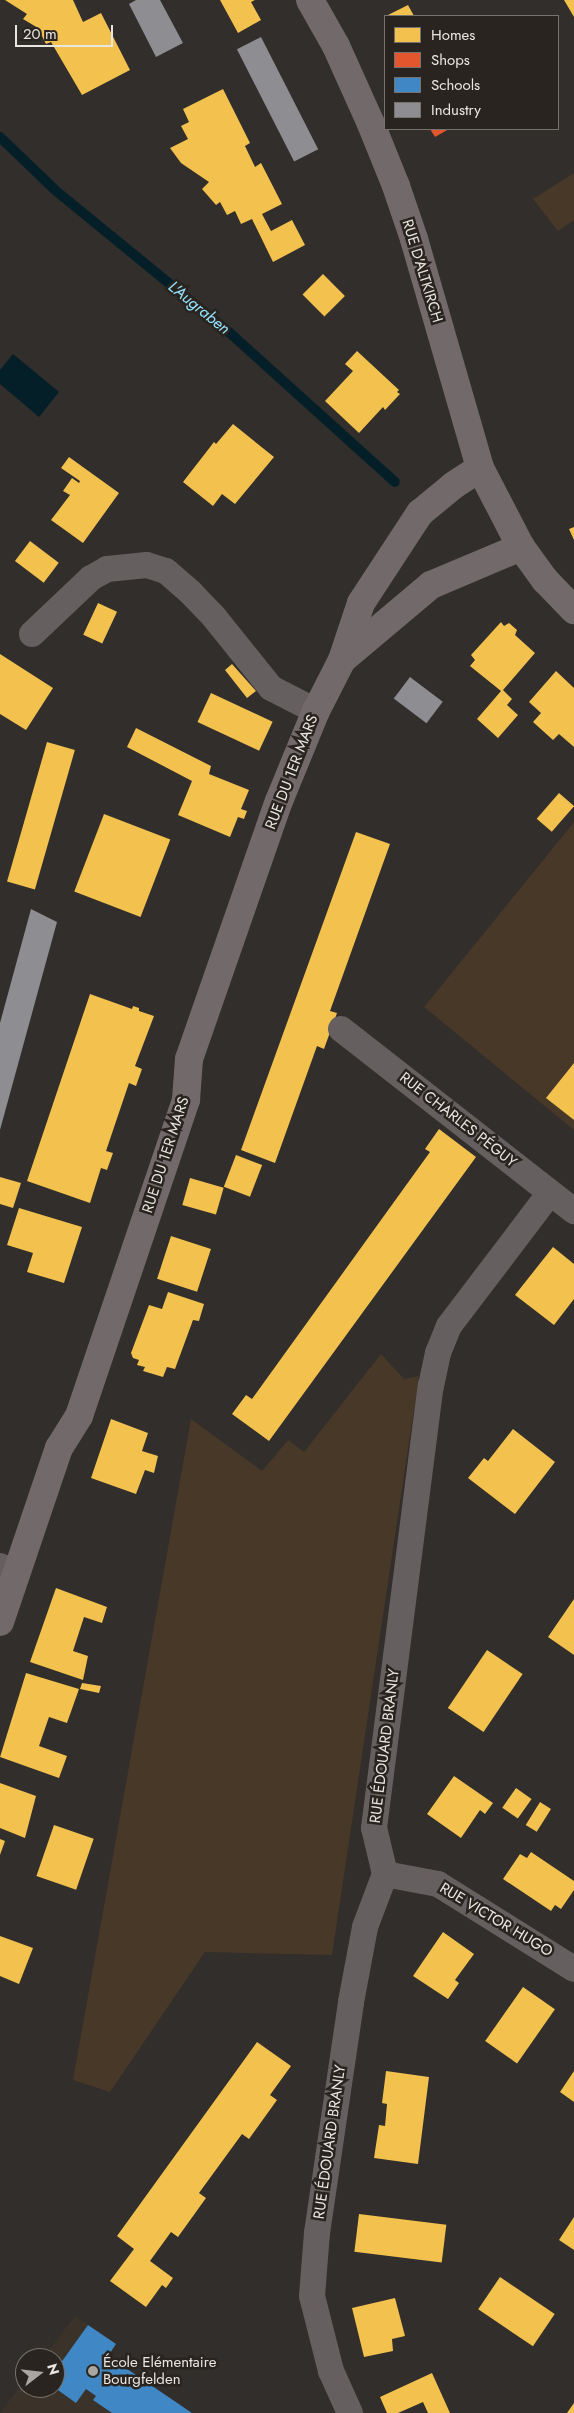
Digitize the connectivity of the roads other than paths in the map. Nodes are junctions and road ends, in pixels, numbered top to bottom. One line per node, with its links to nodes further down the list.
1 (310, 0): 2 (main road, RUE D'ALTKIRCH)
2 (480, 468): 3 (main road, RUE D'ALTKIRCH); 6 (main road, RUE DU 1ER MARS)
3 (521, 547): 4 (main road, RUE D'ALTKIRCH); 6 (main road, RUE DU 1ER MARS)
4 (574, 610)
5 (32, 634): 7 (street)
6 (342, 660): 7 (main road, RUE DU 1ER MARS)
7 (316, 711): 11 (main road, RUE DU 1ER MARS)
8 (341, 1029): 9 (street, RUE CHARLES PÉGUY)
9 (550, 1193): 10 (street, RUE CHARLES PÉGUY); 13 (street, RUE ÉDOUARD BRANLY)
10 (574, 1211)
11 (8, 1569): 12 (main road, RUE DU 1ER MARS)
12 (0, 1622)
13 (385, 1874): 14 (street, RUE VICTOR HUGO); 15 (street, RUE ÉDOUARD BRANLY)
14 (571, 1960)
15 (350, 2413)

